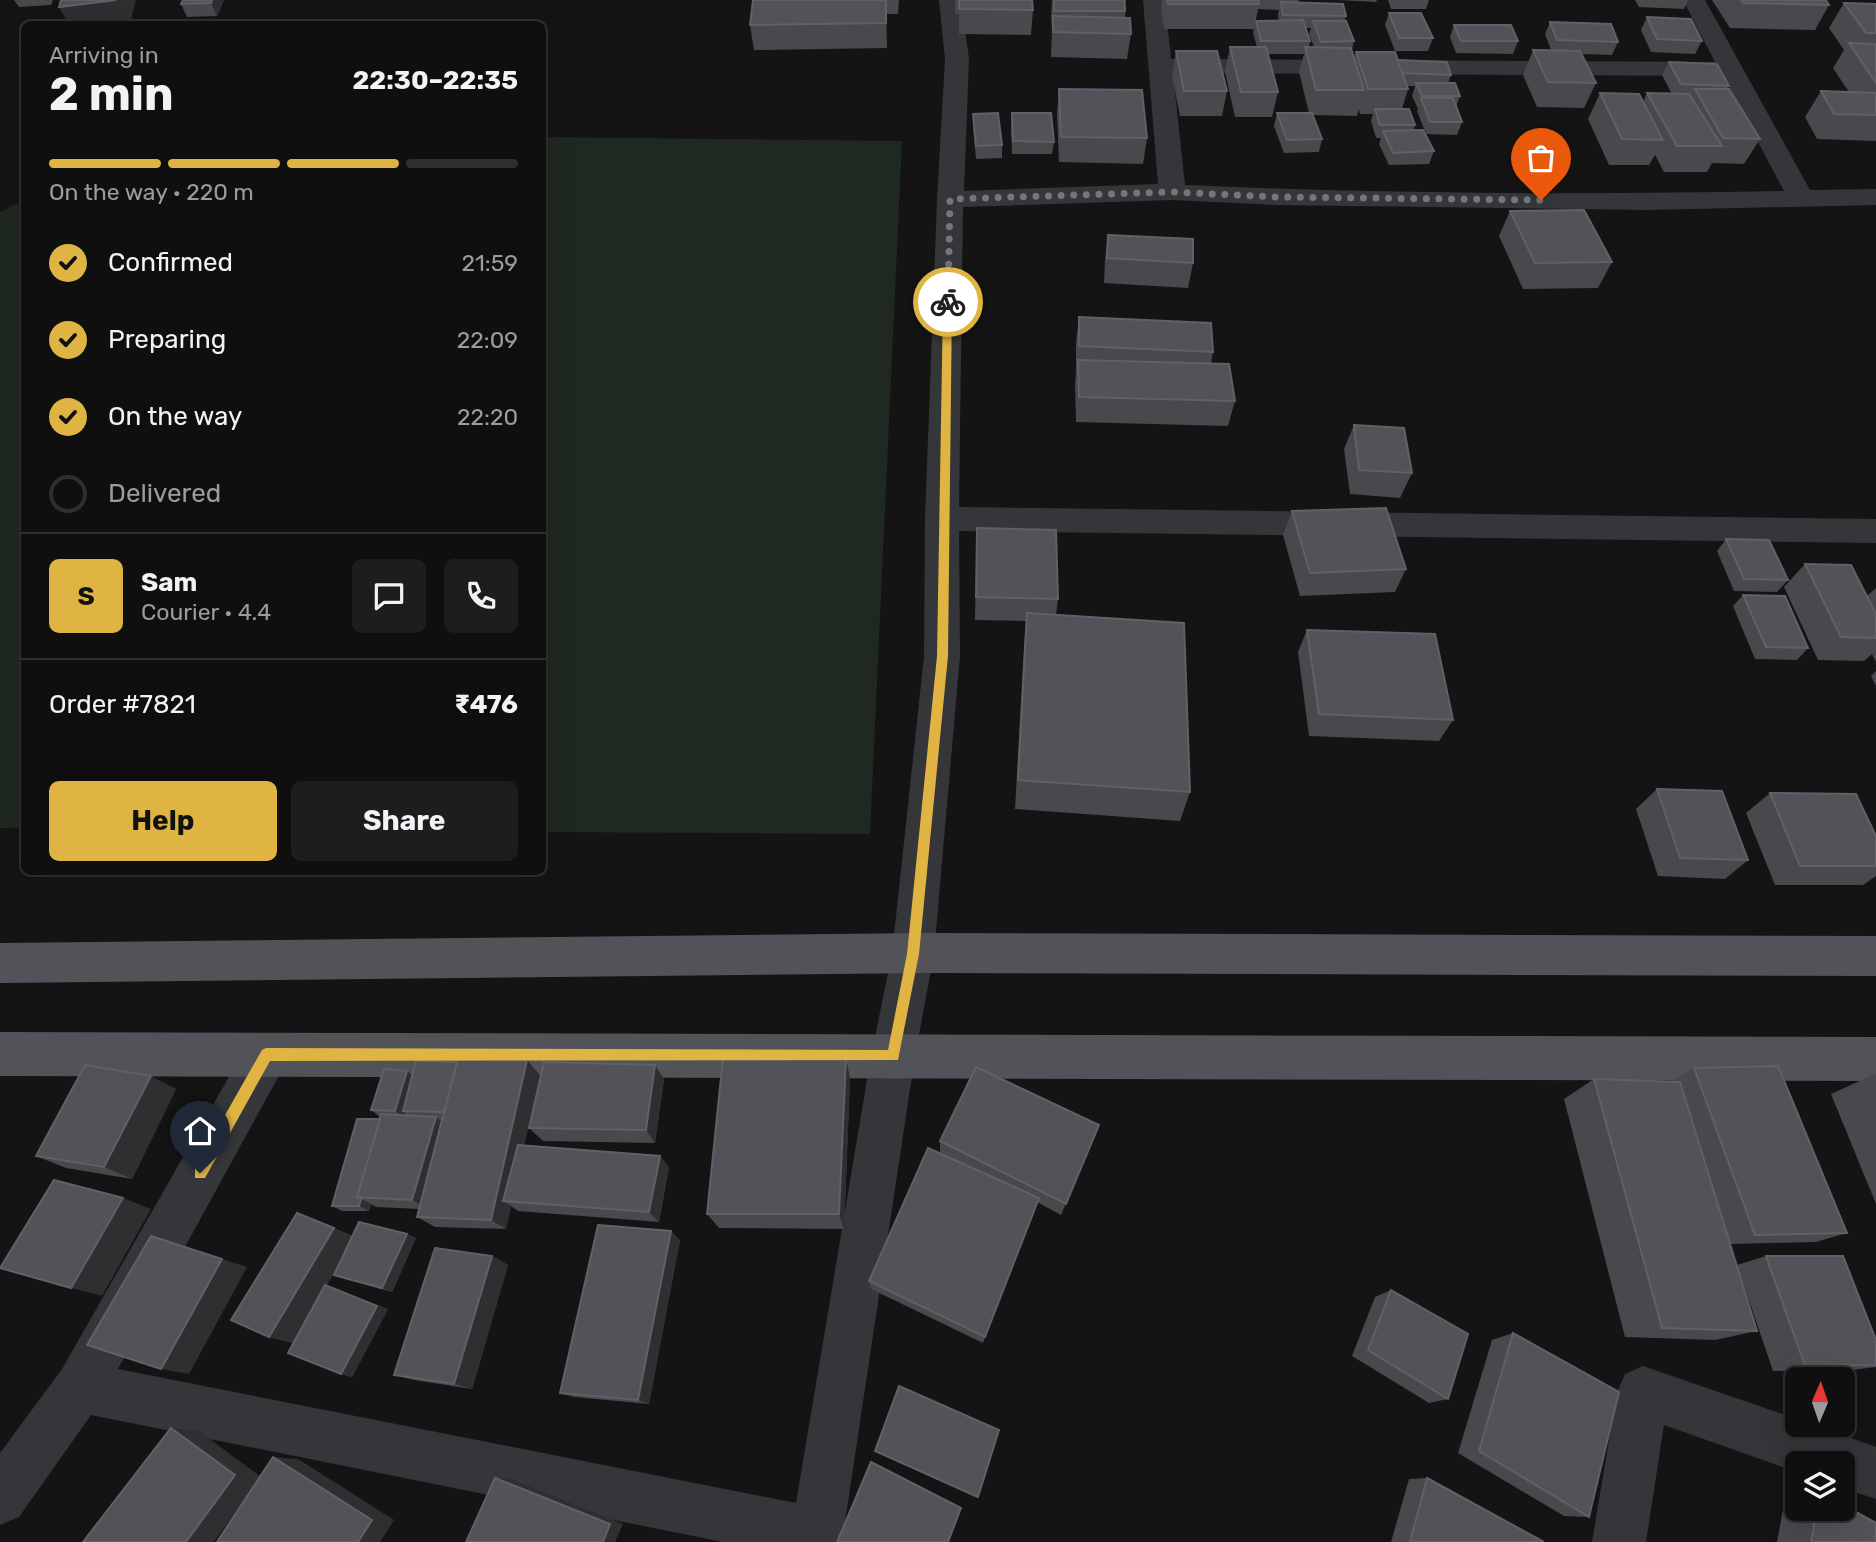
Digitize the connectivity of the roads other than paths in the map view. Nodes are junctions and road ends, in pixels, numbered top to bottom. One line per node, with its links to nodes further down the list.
1 (950, 0): 9 (street)
2 (1154, 0): 4 (street)
3 (1694, 0): 5 (street)
4 (1161, 66): 5 (street); 6 (street)
5 (1730, 69): 8 (street)
6 (1172, 192): 8 (street); 9 (street)
7 (1876, 197): 8 (street)
8 (1801, 198)
9 (950, 199): 10 (street)
10 (942, 519): 11 (street); 12 (street)
11 (1876, 531)
12 (913, 954): 13 (main road); 14 (main road); 17 (street)
13 (1876, 956)
14 (0, 963)
15 (0, 1054): 16 (main road)
16 (266, 1055): 17 (main road); 19 (street)
17 (893, 1056): 18 (main road); 22 (street)
18 (1876, 1059)
19 (80, 1387): 21 (street); 22 (street)
20 (1876, 1473): 23 (street)
21 (0, 1498)
22 (814, 1538)
23 (1619, 1542)

